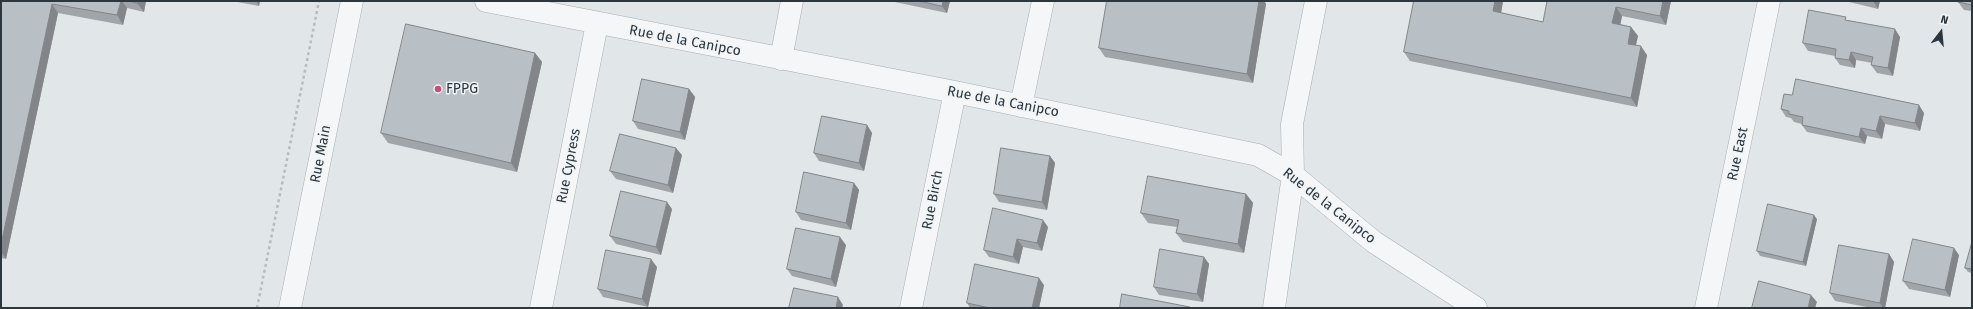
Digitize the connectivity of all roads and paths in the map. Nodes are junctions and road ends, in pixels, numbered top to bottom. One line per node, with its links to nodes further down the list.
1 (319, 1): 13 (path)
2 (352, 1): 14 (street, Rue Main)
3 (486, 1): 8 (street, Rue de la Canipco)
4 (792, 1): 9 (street)
5 (1043, 1): 11 (street)
6 (1316, 1): 12 (street)
7 (1769, 1): 19 (street, Rue East)
8 (597, 24): 9 (street, Rue de la Canipco); 15 (street, Rue Cypress)
9 (781, 59): 10 (street, Rue de la Canipco)
10 (955, 92): 11 (street, Rue de la Canipco); 16 (street, Rue Birch)
11 (1021, 106): 12 (street, Rue de la Canipco)
12 (1293, 175): 17 (street); 18 (street, Rue de la Canipco)
13 (257, 308)
14 (290, 308)
15 (542, 308)
16 (911, 308)
17 (1274, 308)
18 (1476, 308)
19 (1706, 308)

